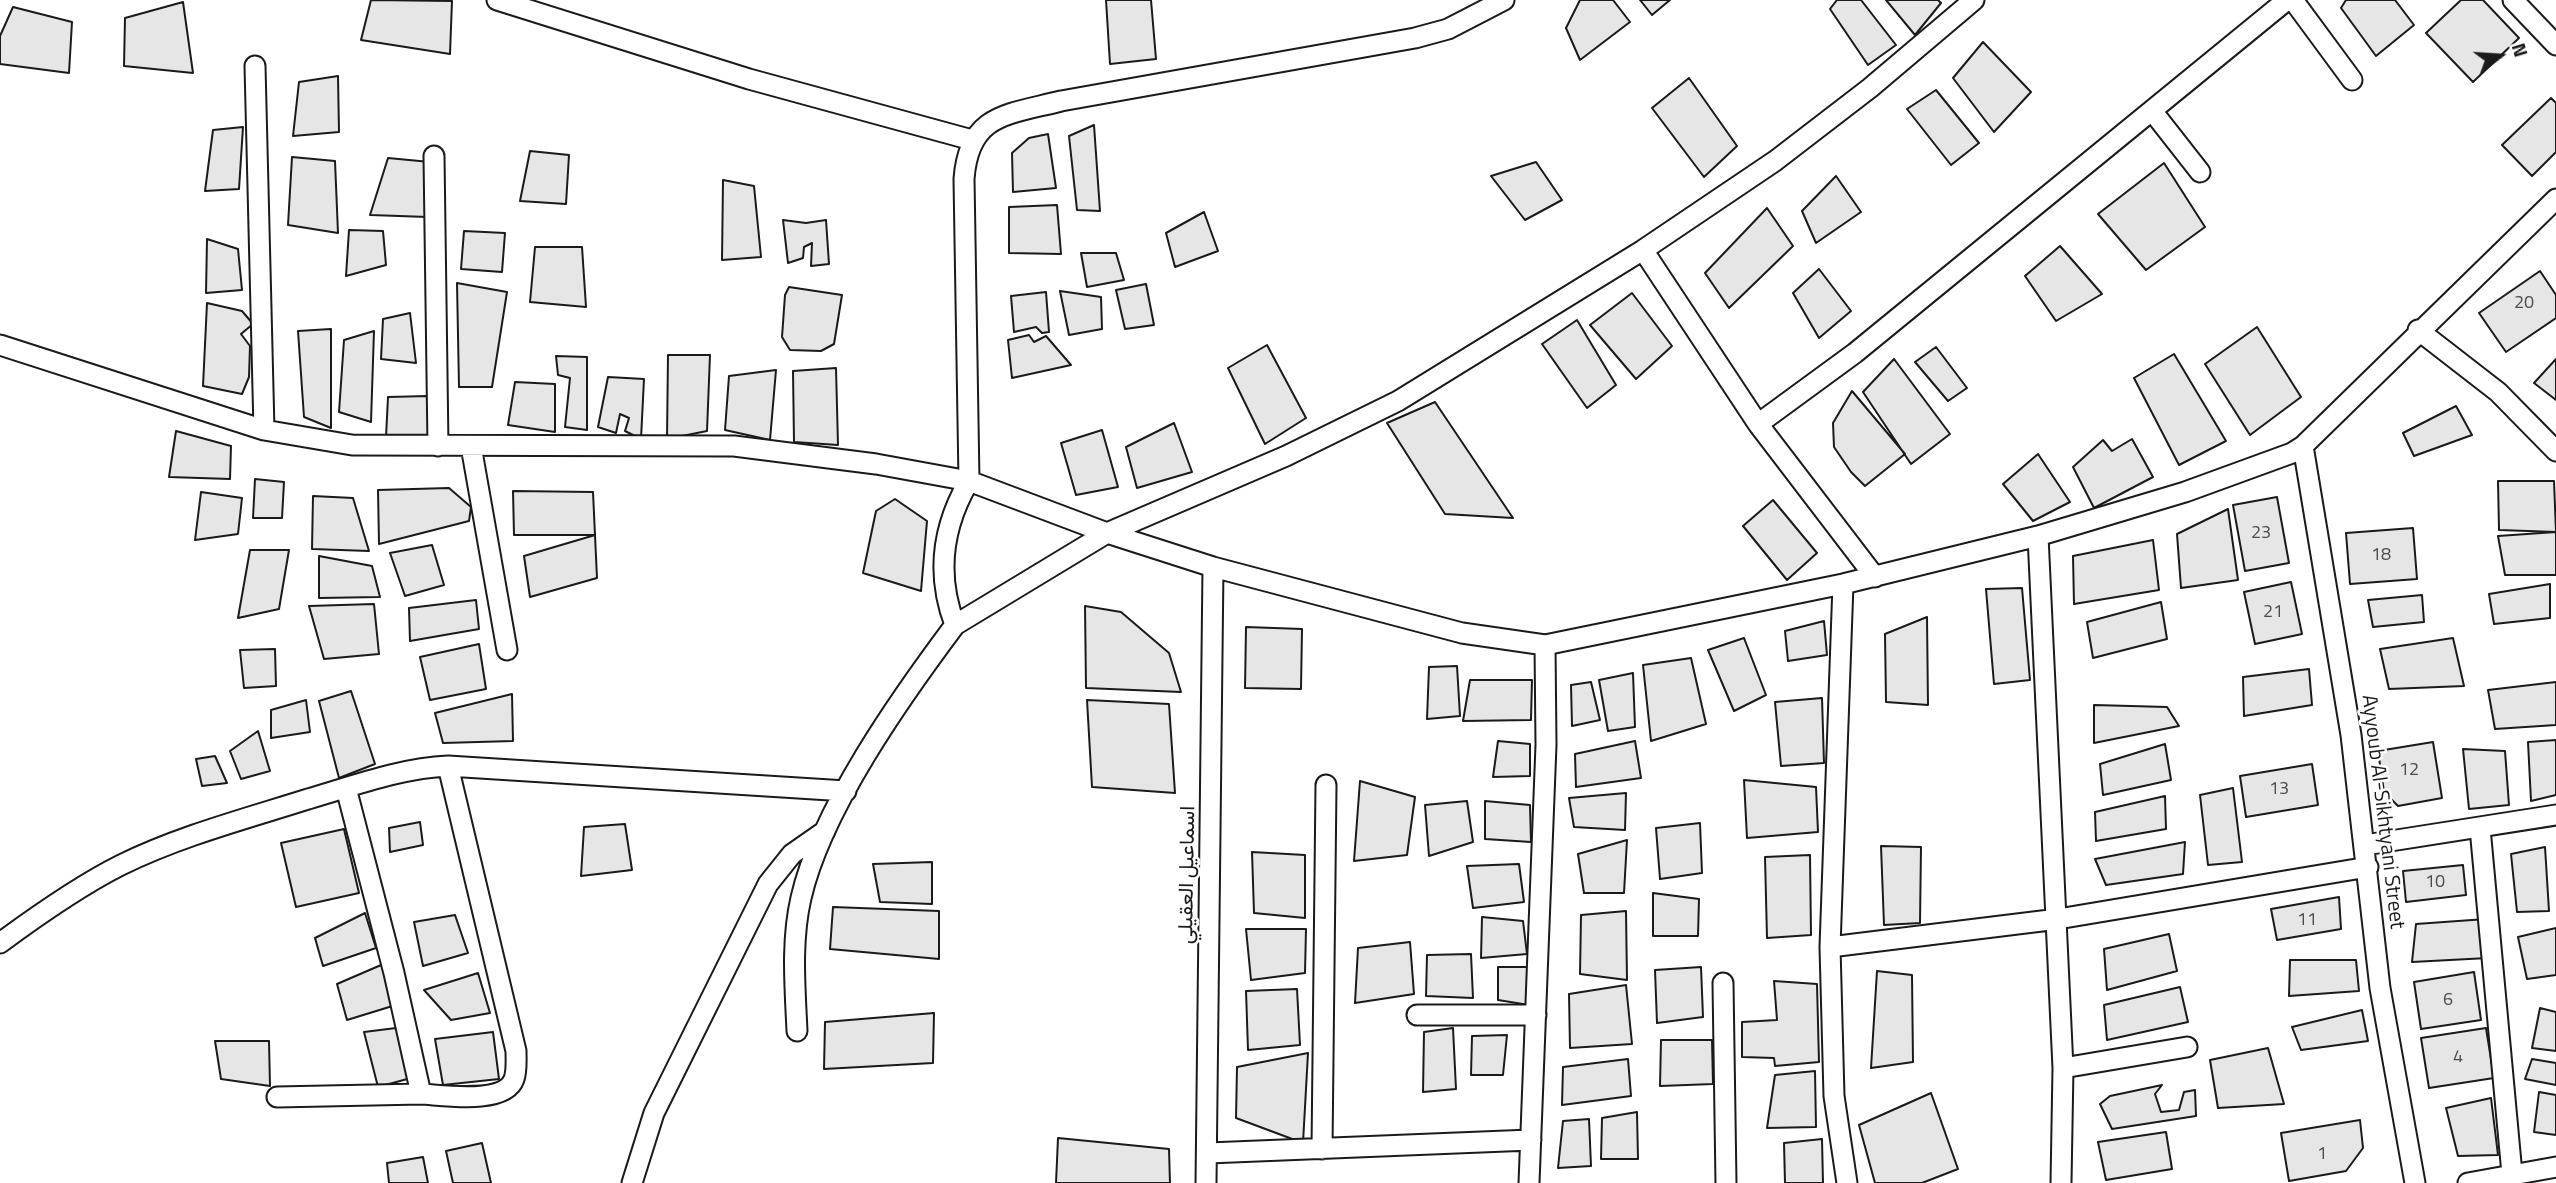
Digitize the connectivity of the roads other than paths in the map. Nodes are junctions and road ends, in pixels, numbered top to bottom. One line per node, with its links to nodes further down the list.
1 (497, 0): 11 (street)
2 (1504, 0): 11 (street)
3 (1974, 0): 15 (street)
4 (2287, 0): 10 (street)
5 (2292, 0): 9 (street)
6 (2513, 0): 7 (street)
7 (2556, 45)
8 (255, 66): 19 (street)
9 (2352, 80)
10 (2153, 112): 13 (street); 18 (street)
11 (972, 140): 24 (street)
12 (434, 156): 20 (street)
13 (2200, 172)
14 (2556, 199): 16 (street)
15 (1643, 250): 18 (street); 25 (street)
16 (2418, 330): 22 (street); 23 (street)
17 (0, 345): 19 (street)
18 (1758, 424): 28 (street)
19 (264, 430): 20 (street)
20 (438, 446): 21 (street)
21 (471, 446): 24 (street); 32 (street)
22 (2303, 446): 26 (street); 40 (street, Ayyoub Al-Sikhtyani Street)
23 (2556, 451)
24 (969, 481): 25 (street); 30 (street)
25 (1107, 533): 27 (street); 30 (street)
26 (2038, 536): 28 (street); 42 (street)
27 (1213, 567): 31 (street); 55 (street, اسماعيل العقيلي)
28 (1875, 577): 29 (street)
29 (1843, 584): 31 (street); 44 (street)
30 (955, 625): 36 (street)
31 (1545, 645): 47 (street)
32 (507, 650)
33 (448, 766): 35 (street); 36 (street); 51 (street)
34 (1326, 785): 54 (street)
35 (346, 788): 43 (street); 51 (street)
36 (846, 790): 39 (street)
37 (2556, 815): 38 (street)
38 (2480, 828): 40 (street); 57 (street)
39 (826, 831): 48 (street); 58 (street)
40 (2365, 845): 41 (street, Ayyoub Al-Sikhtyani Street)
41 (2368, 867): 42 (street); 64 (street, Ayyoub Al-Sikhtyani Street)
42 (2058, 919): 44 (street); 50 (street)
43 (0, 943)
44 (1830, 947): 62 (street)
45 (1723, 983): 61 (street)
46 (1417, 1015): 47 (street)
47 (1535, 1015): 53 (street)
48 (797, 1031)
49 (2187, 1047): 50 (street)
50 (2063, 1068): 63 (street)
51 (421, 1094): 52 (street)
52 (277, 1097)
53 (1531, 1140): 54 (street); 60 (street)
54 (1322, 1149): 55 (street)
55 (1208, 1153): 59 (street, اسماعيل العقيلي)
56 (2556, 1167): 57 (street)
57 (2512, 1174): 65 (street)
58 (632, 1183)
59 (1206, 1183)
60 (1529, 1183)
61 (1726, 1183)
62 (1847, 1183)
63 (2061, 1183)
64 (2415, 1183)
65 (2468, 1183)

